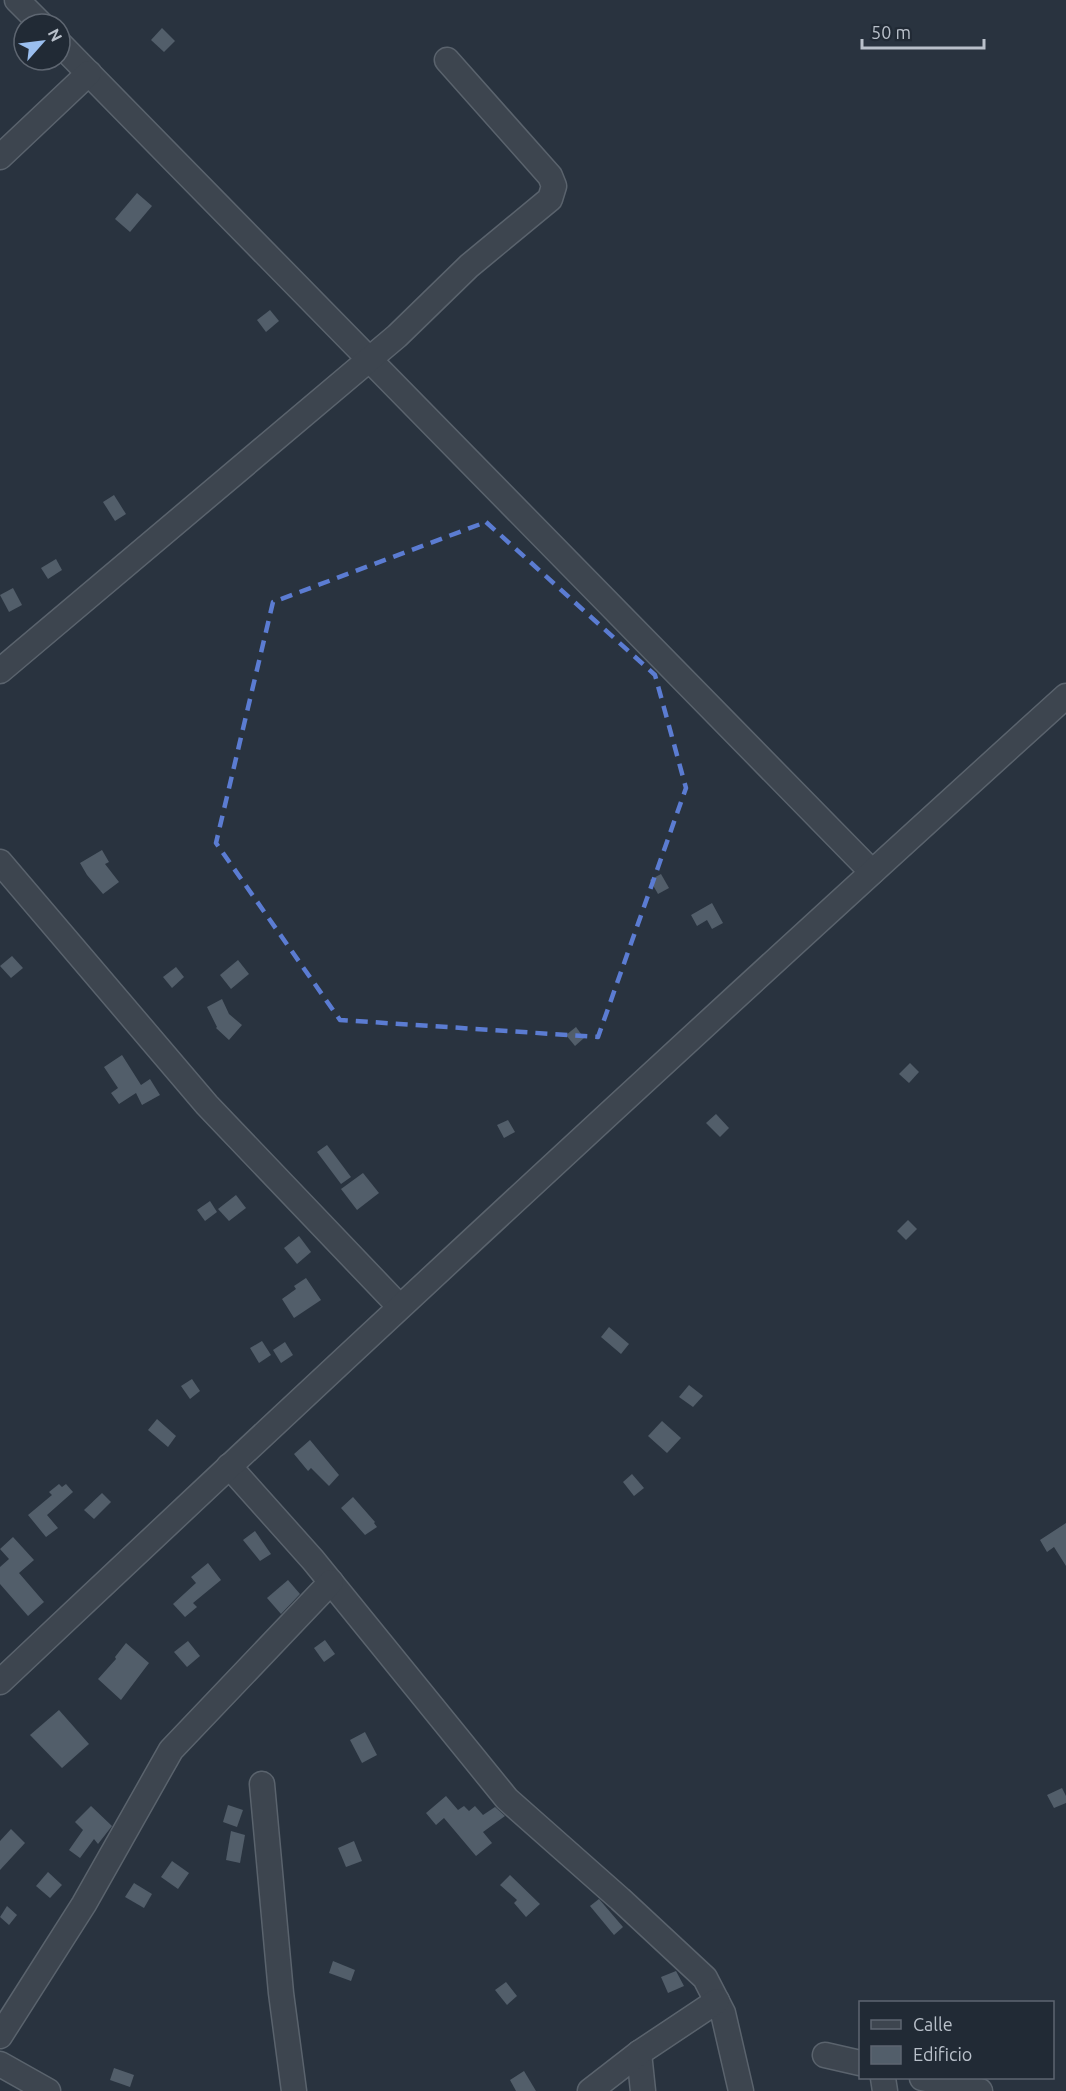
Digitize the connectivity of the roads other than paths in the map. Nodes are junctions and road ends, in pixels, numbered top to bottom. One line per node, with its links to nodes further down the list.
1 (17, 0): 2 (street)
2 (29, 12)
3 (72, 56): 5 (street)
4 (447, 60): 7 (street)
5 (89, 73): 6 (street); 7 (street)
6 (0, 157)
7 (370, 359): 8 (street); 11 (street)
8 (0, 671)
9 (1066, 696): 11 (street)
10 (0, 862): 12 (street)
11 (872, 872): 12 (street)
12 (399, 1306): 13 (street)
13 (229, 1466): 14 (street); 15 (street)
14 (331, 1582): 17 (street); 18 (street)
15 (0, 1682)
16 (262, 1784): 25 (street)
17 (717, 2001): 19 (street); 28 (street)
18 (0, 2036)
19 (639, 2053): 26 (street); 27 (street)
20 (825, 2055): 21 (street)
21 (859, 2063)
22 (0, 2064): 24 (street)
23 (926, 2079): 29 (street)
24 (35, 2087)
25 (294, 2091)
26 (590, 2091)
27 (644, 2091)
28 (741, 2091)
29 (980, 2091)

